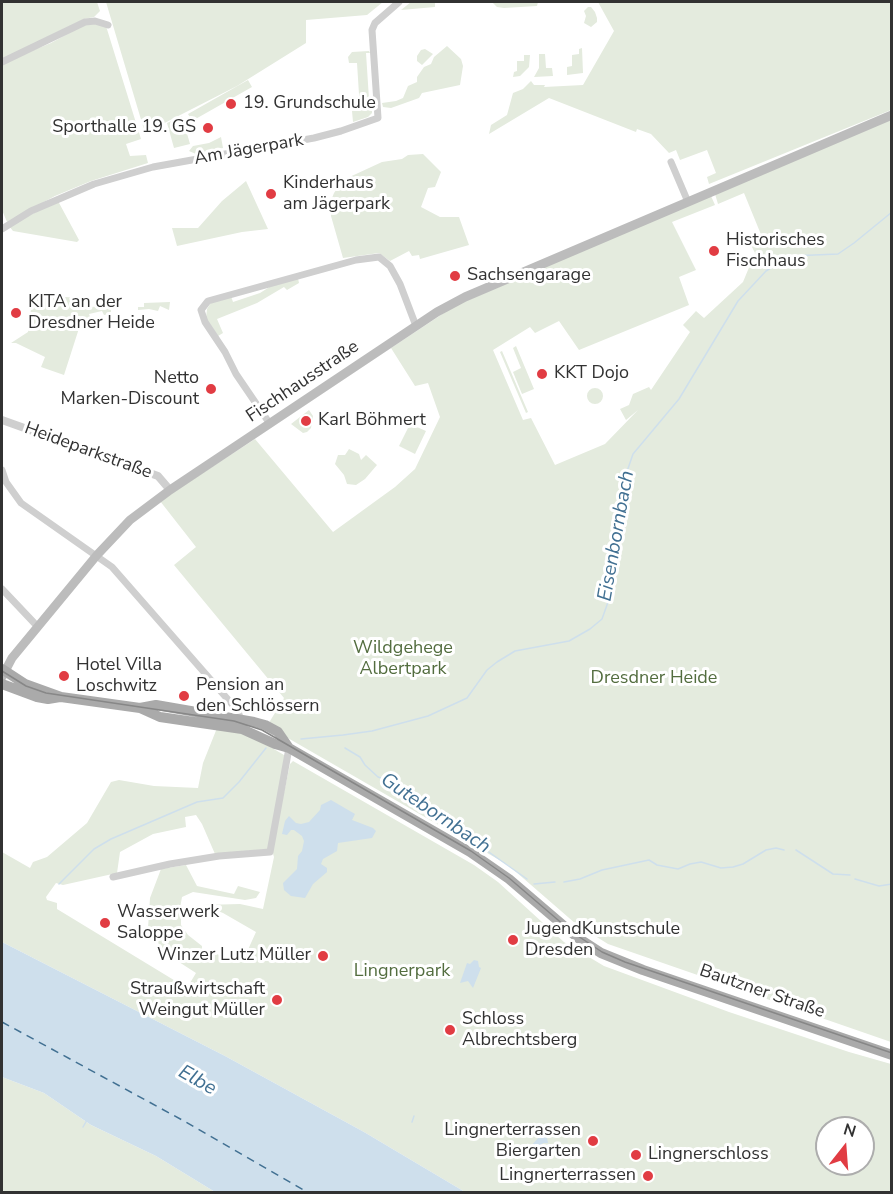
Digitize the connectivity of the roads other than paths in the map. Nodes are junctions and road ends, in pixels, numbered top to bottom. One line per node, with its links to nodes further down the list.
1 (399, 2): 7 (street, Am Jägerpark)
2 (108, 25): 3 (street)
3 (2, 62)
4 (891, 115): 6 (main road, Fischhausstraße)
5 (671, 162): 6 (street)
6 (688, 202): 8 (main road, Fischhausstraße)
7 (2, 229)
8 (416, 326): 10 (main road, Fischhausstraße); 10 (street)
9 (2, 420): 12 (street, Heideparkstraße)
10 (270, 424): 12 (main road, Fischhausstraße)
11 (2, 470): 13 (street)
12 (170, 489): 13 (main road, Fischhausstraße)
13 (97, 555): 15 (main road, Fischhausstraße); 19 (street)
14 (2, 589): 15 (street)
15 (38, 627): 16 (main road, Fischhausstraße)
16 (3, 672): 18 (main road, Bautzner Straße)
17 (2, 684): 18 (main road, Bautzner Straße)
18 (61, 697): 19 (main road, Bautzner Straße)
19 (241, 724): 20 (main road, Bautzner Straße)
20 (289, 748): 21 (street); 22 (main road, Bautzner Straße)
21 (113, 877)
22 (891, 1055)

